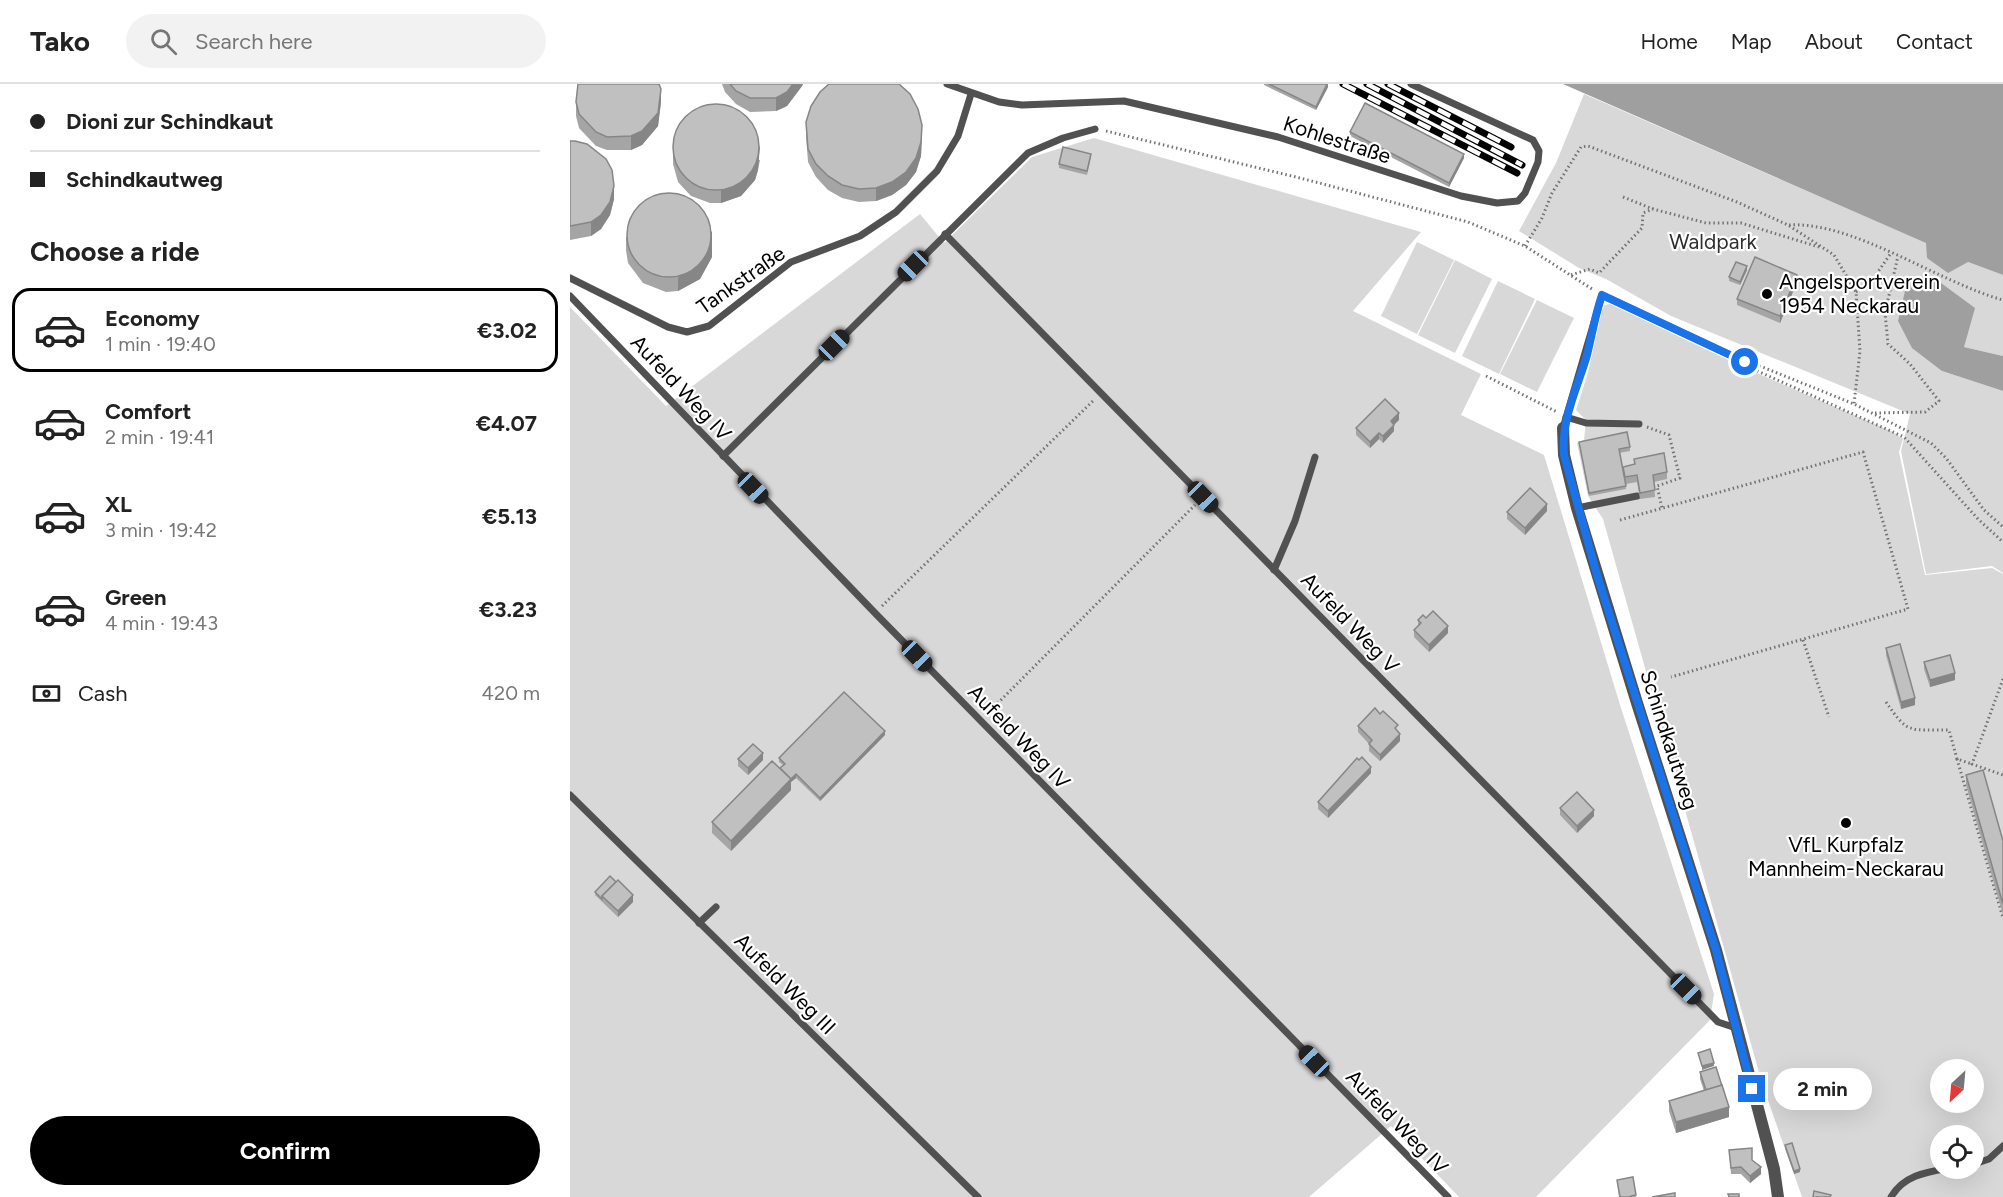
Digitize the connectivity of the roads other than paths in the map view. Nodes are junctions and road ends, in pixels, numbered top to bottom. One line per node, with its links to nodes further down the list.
1 (947, 84): 3 (lane, Kohlestraße)
2 (1411, 84): 3 (lane, Kohlestraße)
3 (971, 93): 6 (lane, Tankstraße)
4 (1095, 129): 5 (lane)
5 (945, 234): 11 (lane); 15 (lane, Aufeld Weg V)
6 (570, 278)
7 (570, 296): 11 (lane, Aufeld Weg IV)
8 (1745, 362): 9 (lane, Schindkautweg)
9 (1565, 422): 10 (lane); 14 (street, Schindkautweg)
10 (1639, 424)
11 (723, 456): 24 (lane, Aufeld Weg IV)
12 (1316, 457): 15 (lane)
13 (1637, 496): 14 (lane)
14 (1577, 508): 19 (street, Schindkautweg)
15 (1275, 570): 19 (lane, Aufeld Weg V)
16 (570, 795): 18 (lane, Aufeld Weg III)
17 (716, 907): 18 (lane)
18 (699, 923): 23 (lane, Aufeld Weg III)
19 (1736, 1028): 25 (street, Schindkautweg)
20 (2003, 1146): 21 (lane)
21 (1984, 1161)
22 (1930, 1173): 26 (lane)
23 (978, 1197)
24 (1448, 1197)
25 (1778, 1197)
26 (1891, 1197)

